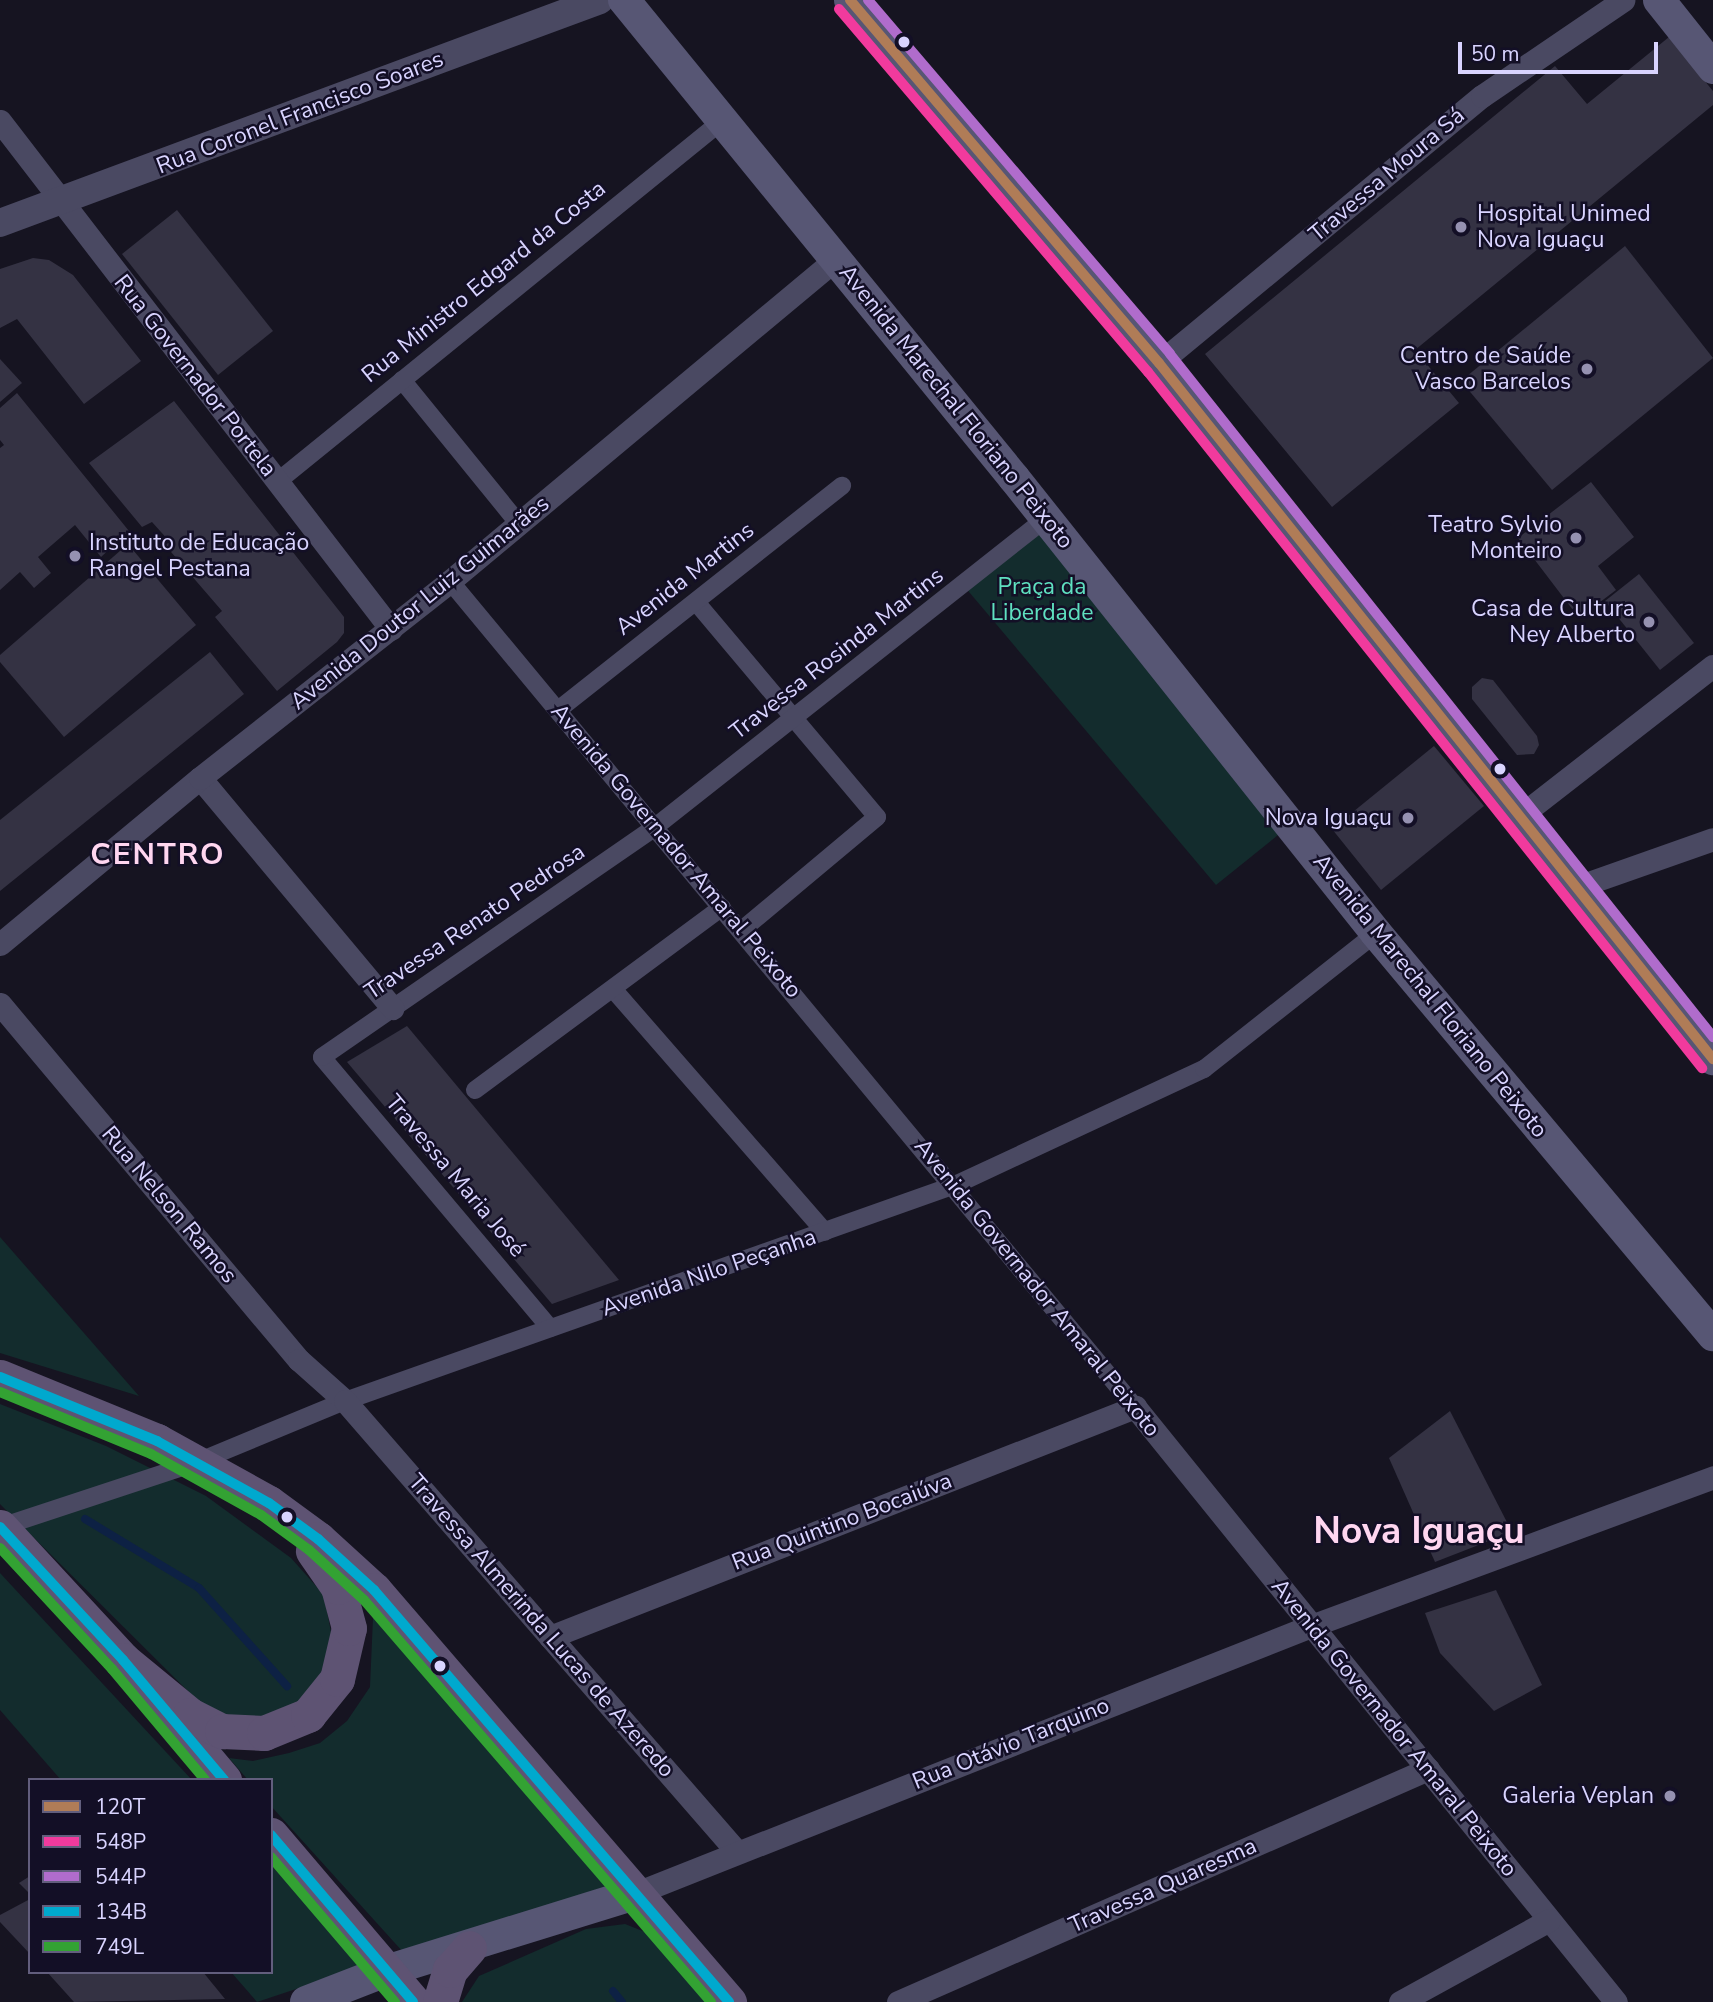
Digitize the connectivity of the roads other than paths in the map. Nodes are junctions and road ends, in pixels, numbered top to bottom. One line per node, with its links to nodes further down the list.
1 (600, 0): 9 (street, Rua Coronel Francisco Soares)
2 (624, 0): 7 (main road, Avenida Marechal Floriano Peixoto)
3 (850, 0): 12 (main road)
4 (1623, 0): 12 (street, Travessa Moura Sá)
5 (1660, 0): 6 (main road)
6 (1713, 68)
7 (723, 120): 11 (main road, Avenida Marechal Floriano Peixoto); 13 (street, Rua Ministro Edgard da Costa)
8 (0, 121): 9 (street, Rua Governador Portela)
9 (61, 203): 10 (street, Rua Coronel Francisco Soares); 14 (street, Rua Governador Portela)
10 (0, 223)
11 (837, 258): 16 (main road, Avenida Marechal Floriano Peixoto); 17 (street, Avenida Doutor Luiz Guimarães)
12 (1159, 363): 25 (main road)
13 (401, 380): 14 (street, Rua Ministro Edgard da Costa); 17 (street)
14 (277, 482): 20 (street, Rua Governador Portela)
15 (842, 486): 19 (street, Avenida Martins)
16 (1046, 518): 23 (street, Travessa Rosinda Martins); 31 (main road, Avenida Marechal Floriano Peixoto)
17 (519, 524): 18 (street, Avenida Doutor Luiz Guimarães)
18 (450, 581): 20 (street, Avenida Doutor Luiz Guimarães); 22 (street, Avenida Governador Amaral Peixoto)
19 (696, 602): 22 (street, Avenida Martins); 23 (street)
20 (391, 629): 24 (street, Avenida Doutor Luiz Guimarães)
21 (1713, 666): 25 (street)
22 (558, 710): 26 (street, Avenida Governador Amaral Peixoto)
23 (794, 719): 26 (street, Travessa Rosinda Martins); 30 (street)
24 (200, 778): 32 (street, Avenida Doutor Luiz Guimarães); 35 (street)
25 (1520, 816): 28 (main road)
26 (656, 827): 29 (street, Avenida Governador Amaral Peixoto); 35 (street, Travessa Renato Pedrosa)
27 (1713, 839): 28 (street)
28 (1577, 887): 37 (main road)
29 (722, 907): 30 (street, Avenida Governador Amaral Peixoto); 33 (street)
30 (741, 930): 39 (street, Avenida Governador Amaral Peixoto)
31 (1376, 933): 39 (street, Avenida Nilo Peçanha); 42 (main road, Avenida Marechal Floriano Peixoto)
32 (0, 944)
33 (613, 989): 38 (street); 40 (street)
34 (0, 1004): 44 (street, Rua Nelson Ramos)
35 (392, 1008): 36 (street, Travessa Renato Pedrosa)
36 (322, 1057): 41 (street, Travessa Maria José)
37 (1713, 1059)
38 (475, 1090)
39 (955, 1185): 40 (street, Avenida Nilo Peçanha); 45 (street, Avenida Governador Amaral Peixoto)
40 (825, 1232): 41 (street, Avenida Nilo Peçanha)
41 (550, 1328): 44 (street, Avenida Nilo Peçanha)
42 (1713, 1335)
43 (0, 1377): 46 (main road)
44 (345, 1401): 46 (street, Avenida Nilo Peçanha); 51 (street, Travessa Almerinda Lucas de Azeredo)
45 (1135, 1407): 50 (street, Avenida Governador Amaral Peixoto); 51 (street, Rua Quintino Bocaiúva)
46 (195, 1462): 48 (main road); 49 (street, Avenida Nilo Peçanha)
47 (1713, 1477): 50 (street, Rua Otávio Tarquino)
48 (269, 1503): 52 (main road); 57 (main road)
49 (0, 1527): 52 (main road)
50 (1311, 1626): 53 (street, Avenida Governador Amaral Peixoto); 56 (street, Rua Otávio Tarquino)
51 (550, 1637): 56 (street, Travessa Almerinda Lucas de Azeredo)
52 (123, 1660): 54 (main road)
53 (1427, 1769): 58 (street, Avenida Governador Amaral Peixoto); 65 (street, Travessa Quaresma)
54 (223, 1778)
55 (273, 1837): 60 (main road)
56 (737, 1852): 57 (street, Rua Otávio Tarquino)
57 (634, 1894): 59 (main road, Rua Otávio Tarquino); 64 (main road)
58 (1549, 1920): 66 (street); 67 (street, Avenida Governador Amaral Peixoto)
59 (470, 1948): 60 (main road, Rua Otávio Tarquino); 63 (main road)
60 (386, 1971): 61 (main road, Rua Otávio Tarquino); 62 (main road)
61 (306, 2002)
62 (413, 2002)
63 (440, 2002)
64 (729, 2002)
65 (898, 2002)
66 (1400, 2002)
67 (1616, 2002)

